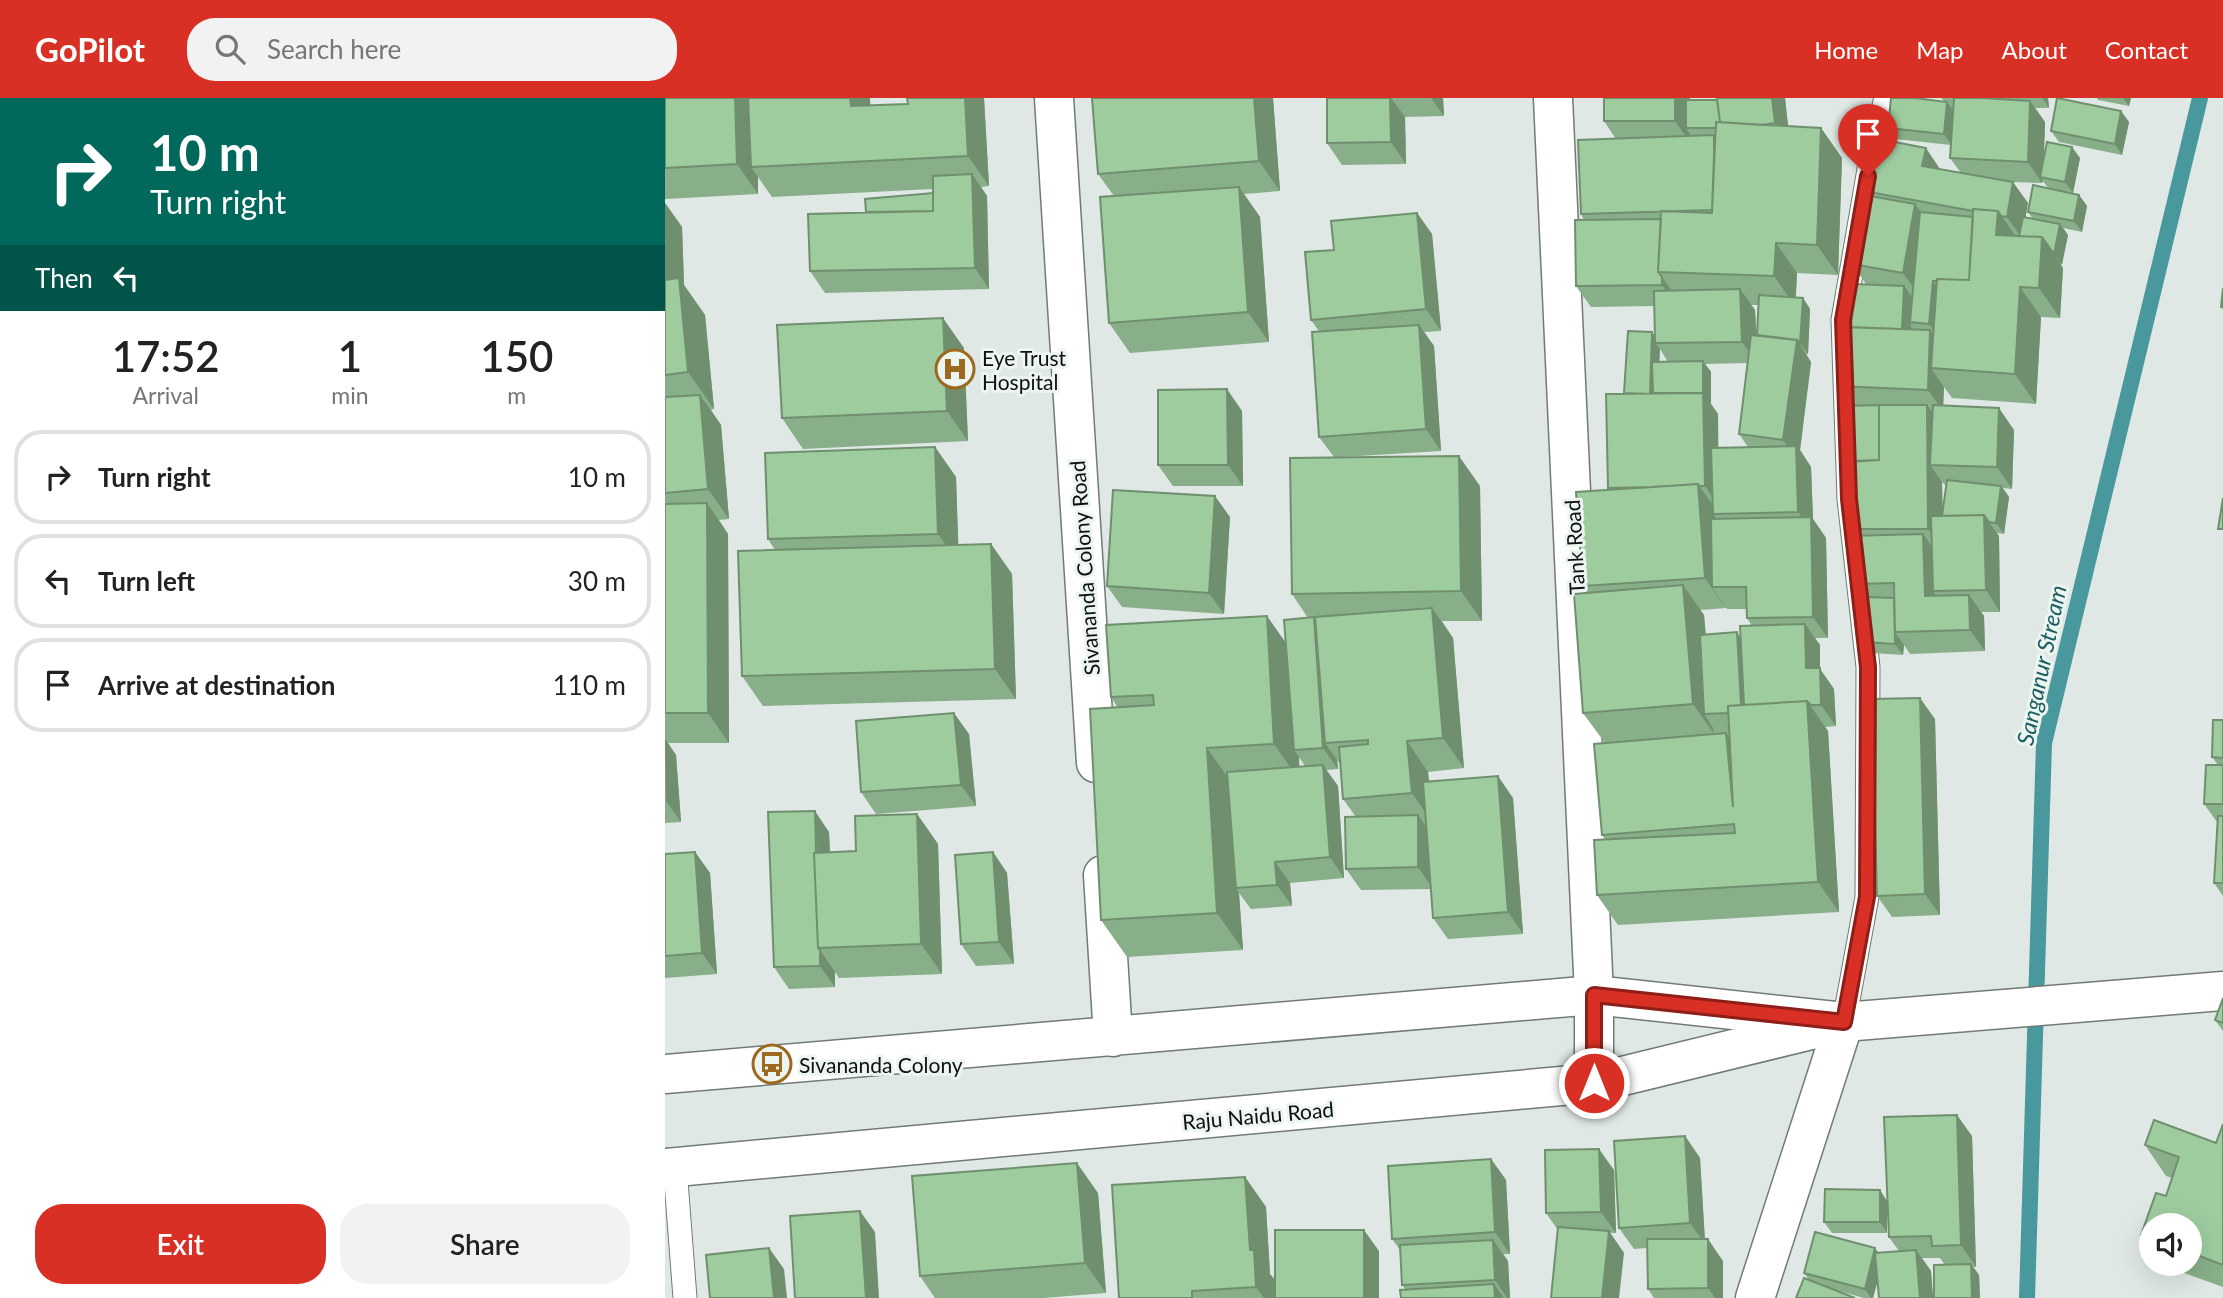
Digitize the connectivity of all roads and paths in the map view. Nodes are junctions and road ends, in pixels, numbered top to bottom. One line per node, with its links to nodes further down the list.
1 (1054, 98): 4 (main road, Sivananda Colony Road)
2 (1553, 98): 7 (main road, Tank Road)
3 (1886, 98): 8 (lane)
4 (1098, 802)
5 (1101, 844): 9 (main road)
6 (2223, 990): 8 (main road)
7 (1594, 995): 8 (main road); 9 (main road); 11 (main road, Tank Road)
8 (1844, 1022): 11 (main road, Raju Naidu Road); 14 (main road)
9 (1113, 1037): 10 (main road)
10 (665, 1074)
11 (1594, 1083): 12 (main road, Raju Naidu Road)
12 (670, 1168): 13 (lane)
13 (685, 1298)
14 (1755, 1298)

